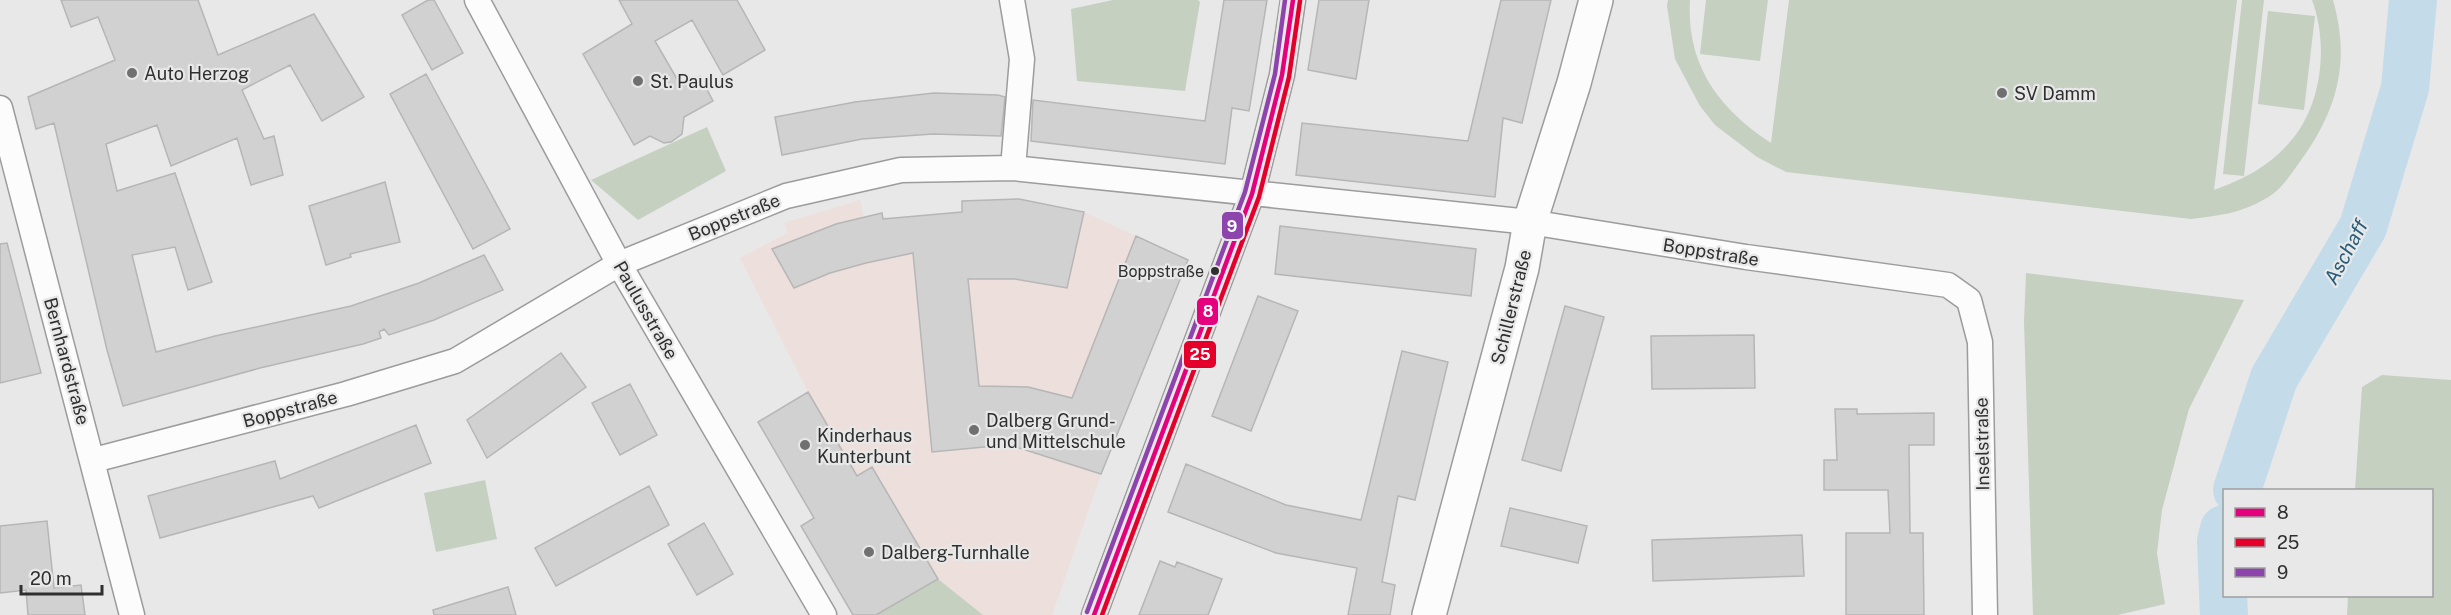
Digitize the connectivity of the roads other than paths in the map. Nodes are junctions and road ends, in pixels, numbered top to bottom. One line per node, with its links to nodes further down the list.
1 (477, 0): 9 (street, Paulusstraße)
2 (1012, 0): 6 (street)
3 (1293, 0): 7 (street)
4 (1596, 0): 8 (main road, Schillerstraße)
5 (0, 108): 11 (street, Bernhardstraße)
6 (1013, 168): 7 (street, Boppstraße); 9 (street, Boppstraße)
7 (1252, 194): 8 (street, Boppstraße); 14 (street)
8 (1530, 222): 10 (street, Boppstraße); 15 (main road, Schillerstraße)
9 (619, 264): 11 (street, Boppstraße); 13 (street, Paulusstraße)
10 (1948, 285): 16 (street, Inselstraße)
11 (94, 460): 12 (street, Bernhardstraße)
12 (132, 615)
13 (824, 615)
14 (1094, 615)
15 (1429, 615)
16 (1985, 615)

